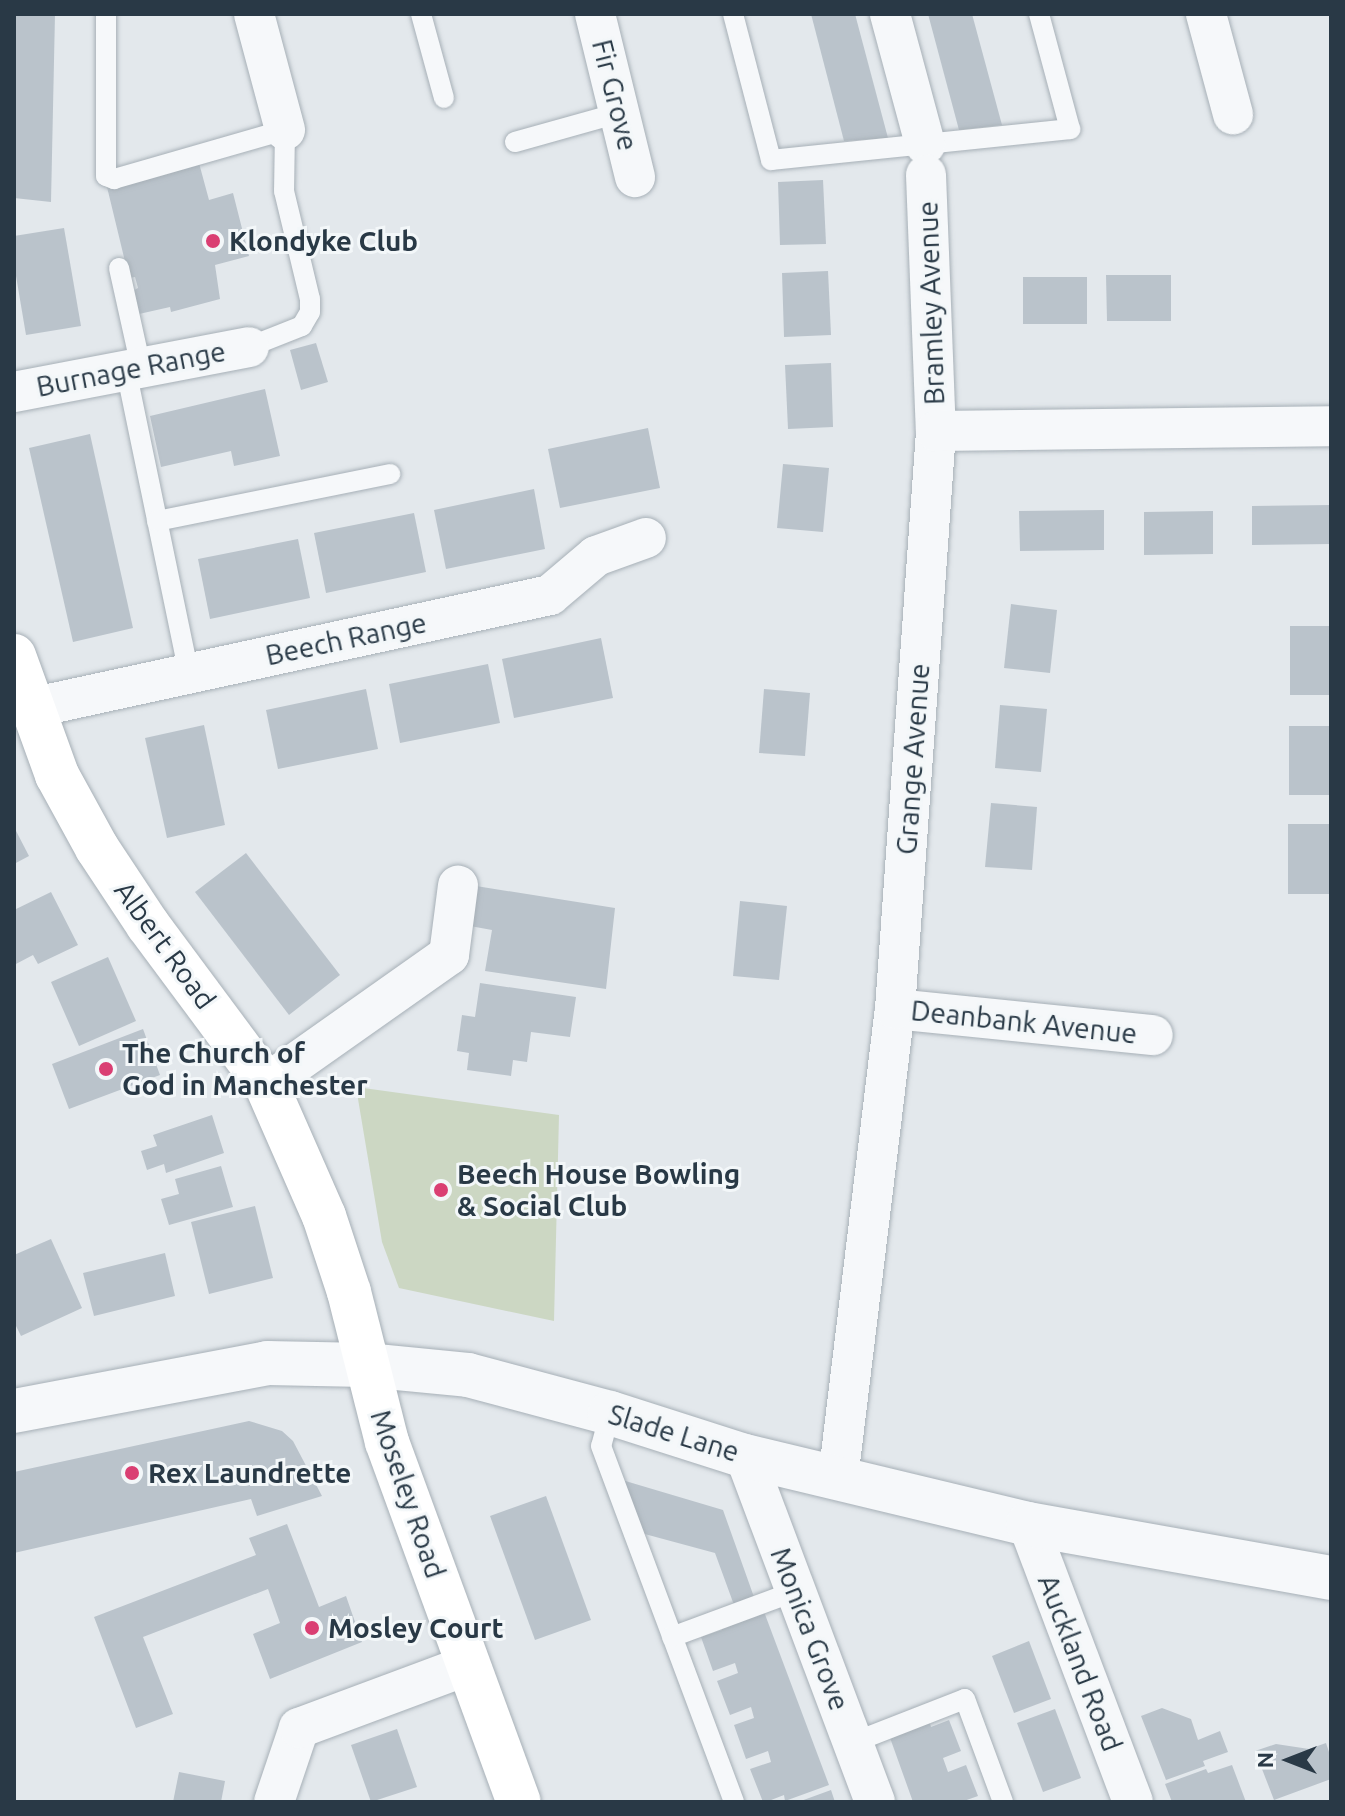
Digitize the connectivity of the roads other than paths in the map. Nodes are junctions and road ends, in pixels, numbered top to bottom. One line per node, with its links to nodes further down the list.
1 (106, 14): 12 (lane)
2 (254, 14): 12 (street)
3 (421, 14): 9 (lane)
4 (595, 14): 10 (street, Fir Grove)
5 (733, 14): 14 (lane)
6 (890, 14): 14 (street, Bramley Avenue)
7 (1039, 14): 14 (lane)
8 (1206, 14): 11 (street)
9 (444, 98)
10 (619, 113): 13 (lane); 15 (street, Fir Grove)
11 (1233, 114)
12 (285, 130): 17 (lane)
13 (515, 142)
14 (925, 159): 21 (street, Bramley Avenue)
15 (635, 177)
16 (119, 268): 18 (lane)
17 (249, 347): 18 (street, Burnage Range)
18 (133, 369): 19 (street, Burnage Range); 23 (lane)
19 (14, 392)
20 (1331, 426): 21 (street)
21 (936, 431): 29 (street, Grange Avenue)
22 (390, 474): 23 (lane)
23 (157, 521): 26 (lane)
24 (646, 538): 26 (street, Beech Range)
25 (14, 656): 27 (main road, Albert Road)
26 (189, 673): 27 (street, Beech Range)
27 (31, 708): 31 (main road, Albert Road)
28 (458, 886): 31 (street)
29 (895, 1009): 30 (street, Deanbank Avenue); 36 (street, Grange Avenue)
30 (1153, 1035)
31 (266, 1084): 32 (main road, Albert Road)
32 (366, 1365): 33 (street, Slade Lane); 34 (street, Slade Lane); 41 (main road, Moseley Road)
33 (14, 1411)
34 (610, 1413): 35 (street, Slade Lane); 40 (lane)
35 (745, 1456): 36 (street, Slade Lane); 39 (street, Monica Grove)
36 (838, 1479): 37 (street, Slade Lane)
37 (1028, 1524): 38 (street, Slade Lane); 48 (street, Auckland Road)
38 (1331, 1578)
39 (796, 1591): 40 (lane); 42 (street, Monica Grove)
40 (672, 1637): 45 (lane)
41 (468, 1665): 43 (street); 44 (main road, Moseley Road)
42 (852, 1743): 46 (street, Monica Grove); 47 (lane)
43 (274, 1802)
44 (519, 1802)
45 (734, 1802)
46 (875, 1802)
47 (1003, 1802)
48 (1133, 1802)

